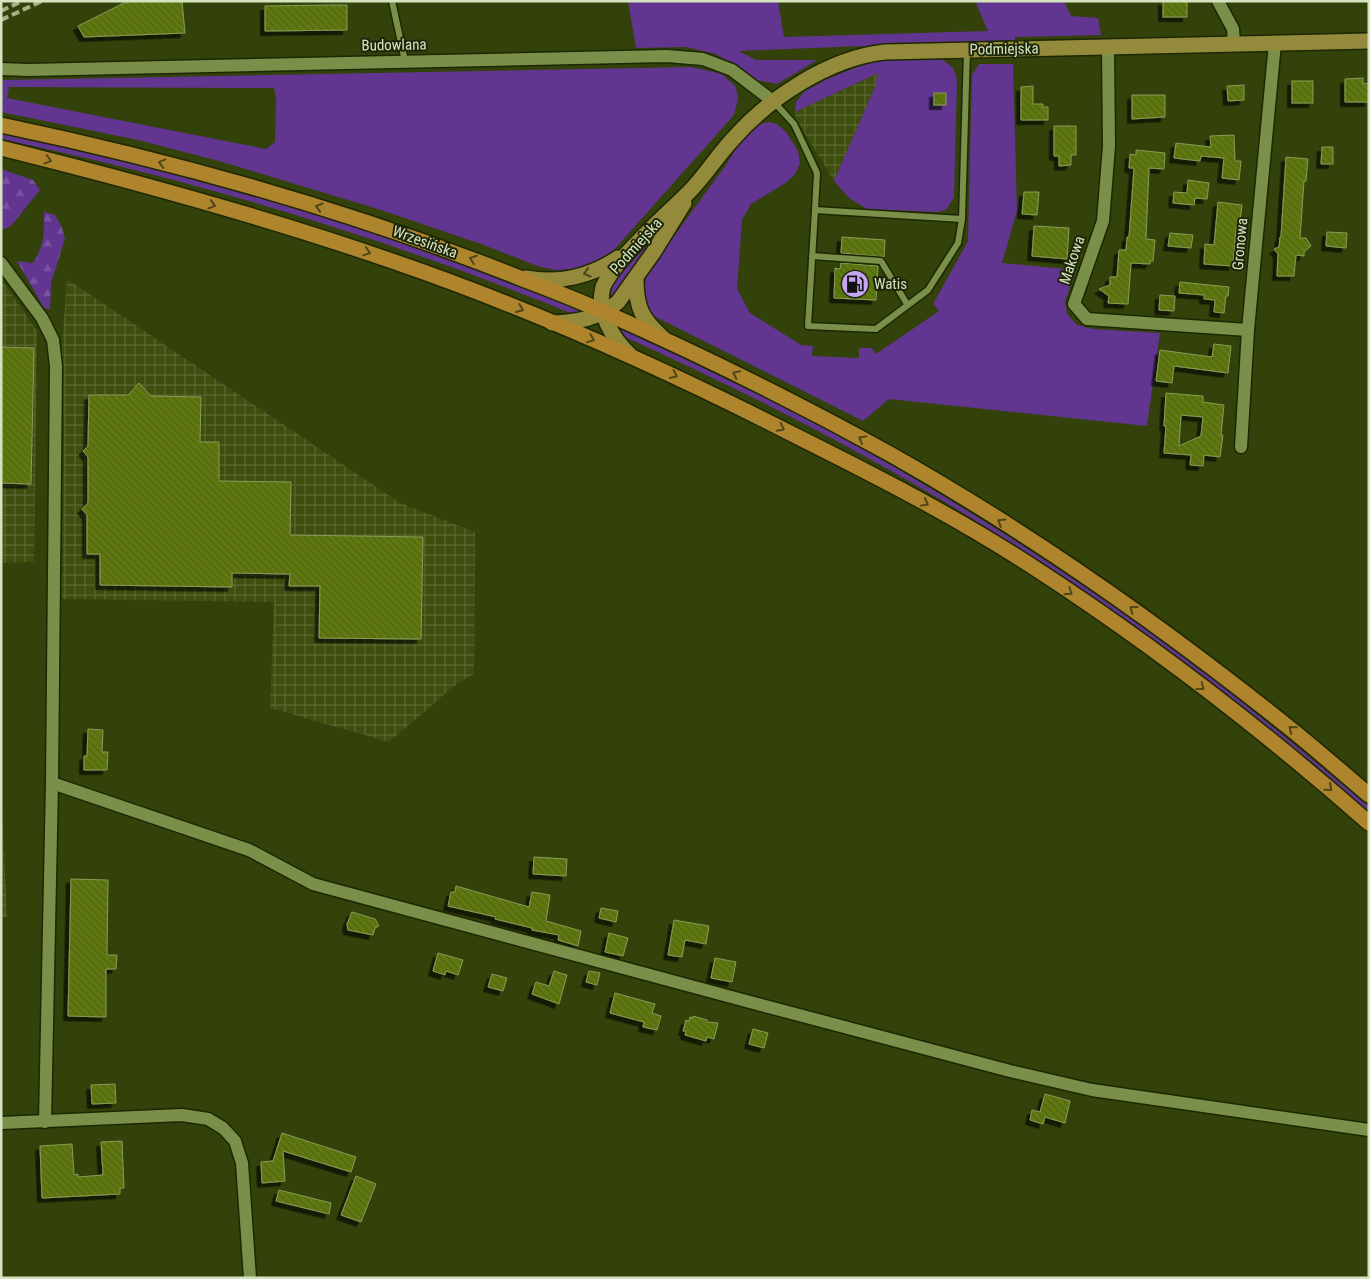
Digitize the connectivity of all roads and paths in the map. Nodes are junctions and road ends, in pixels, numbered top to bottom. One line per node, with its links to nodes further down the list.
1 (392, 1): 8 (lane)
2 (1218, 1): 4 (street)
3 (1369, 41): 5 (street, Podmiejska)
4 (1234, 44): 5 (street, Podmiejska); 6 (street, Podmiejska)
5 (1275, 44): 24 (street, Gronowa)
6 (1108, 47): 7 (street, Podmiejska); 24 (street, Makowa)
7 (967, 50): 10 (street, Podmiejska); 15 (lane)
8 (406, 61): 9 (street, Budowlana); 10 (street, Budowlana)
9 (1, 69)
10 (774, 102): 13 (street, Podmiejska); 14 (lane)
11 (1, 124): 19 (main road, Wrzesińska, one-way to 11)
12 (1, 148): 23 (main road, Wrzesińska, one-way to 23)
13 (690, 190): 16 (street, Podmiejska); 20 (street, Podmiejska)
14 (815, 210): 15 (lane); 17 (lane)
15 (962, 219): 21 (lane)
16 (630, 250): 19 (street, one-way to 19); 22 (street, Podmiejska)
17 (812, 256): 21 (lane); 21 (lane)
18 (1, 263): 28 (street)
19 (518, 277): 22 (main road, Wrzesińska)
20 (636, 279): 22 (street, Podmiejska); 25 (street)
21 (907, 304)
22 (604, 311): 23 (street, Podmiejska); 25 (main road, Wrzesińska); 26 (street, Podmiejska)
23 (552, 323): 26 (main road, Wrzesińska, one-way to 26)
24 (1248, 330): 27 (street, Gronowa)
25 (667, 341): 29 (main road, Wrzesińska, one-way to 25)
26 (630, 355): 30 (main road, Wrzesińska, one-way to 30)
27 (1242, 447)
28 (52, 783): 31 (street); 33 (street)
29 (1369, 795)
30 (1369, 822)
31 (45, 1122): 32 (street); 34 (street)
32 (1, 1123)
33 (1369, 1130)
34 (250, 1278)

